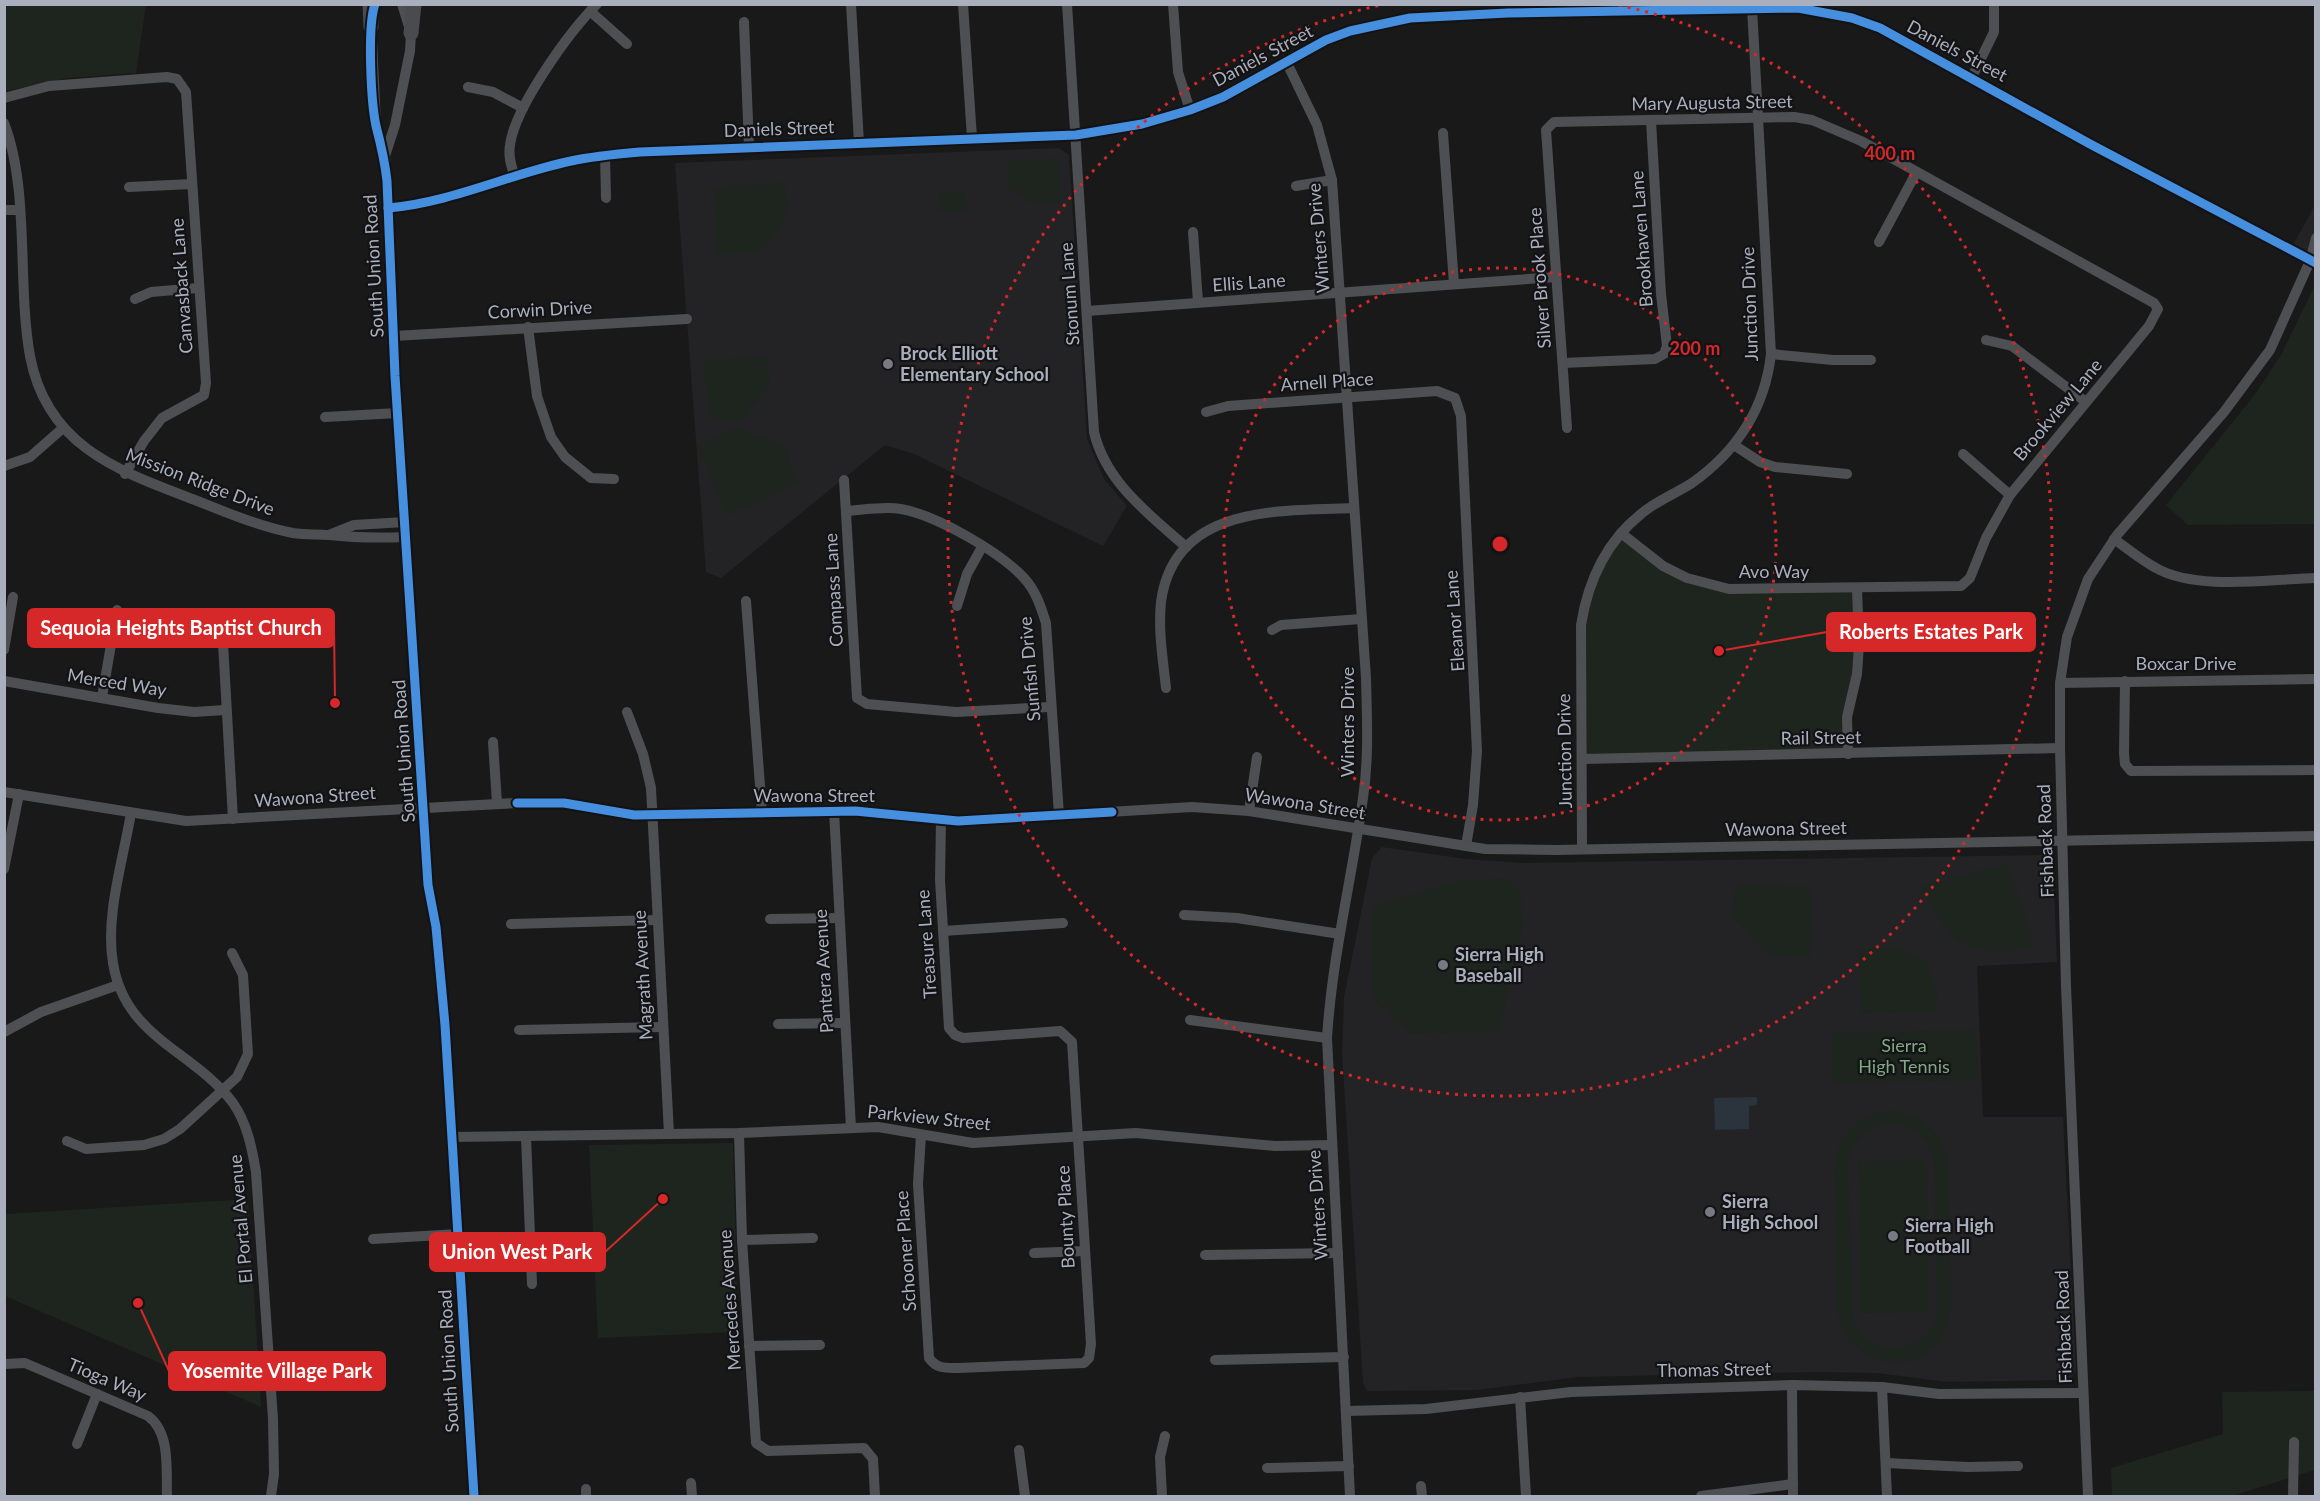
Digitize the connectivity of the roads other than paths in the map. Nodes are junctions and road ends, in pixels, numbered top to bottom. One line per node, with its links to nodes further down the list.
1 (370, 4): 16 (highway)
2 (375, 4): 16 (street, South Union Road)
3 (402, 4): 17 (street, South Union Road)
4 (414, 4): 17 (highway)
5 (850, 4): 32 (street)
6 (963, 4): 31 (street)
7 (1067, 4): 30 (street, Stonum Lane)
8 (1173, 4): 24 (street)
9 (1430, 4): 14 (street)
10 (1994, 4): 20 (street)
11 (593, 8): 18 (street); 23 (street)
12 (1752, 8): 13 (street, Daniels Street); 20 (street, Daniels Street); 25 (street, Junction Drive)
13 (1544, 9): 14 (street, Daniels Street)
14 (1431, 16): 19 (street, Daniels Street)
15 (744, 22): 33 (street)
16 (370, 27): 35 (street, South Union Road)
17 (411, 33): 35 (street, South Union Road)
18 (627, 44)
19 (1286, 61): 24 (street, Daniels Street); 38 (street, Winters Drive)
20 (1972, 77): 49 (street, Daniels Street)
21 (468, 87): 23 (street)
22 (4, 98): 39 (street, Canvasback Lane)
23 (523, 108): 37 (street)
24 (1190, 110): 30 (street, Daniels Street)
25 (1757, 116): 26 (street, Mary Augusta Street); 36 (street, Mary Augusta Street); 62 (street, Junction Drive)
26 (1651, 121): 28 (street, Mary Augusta Street); 64 (street, Brookhaven Lane)
27 (4, 123): 45 (street, Mission Ridge Drive)
28 (1549, 126): 51 (street, Silver Brook Place)
29 (1443, 133): 52 (street)
30 (1076, 135): 31 (street, Daniels Street); 57 (street, Stonum Lane)
31 (972, 138): 32 (street, Daniels Street)
32 (859, 143): 33 (street, Daniels Street)
33 (749, 146): 34 (street, Daniels Street)
34 (605, 155): 37 (street, Daniels Street); 42 (street)
35 (385, 156): 43 (street, South Union Road)
36 (1917, 173): 48 (street); 50 (street, Mary Augusta Street)
37 (515, 177): 43 (street, Daniels Street)
38 (1332, 180): 41 (street); 54 (street, Winters Drive)
39 (192, 184): 40 (street); 53 (street, Canvasback Lane)
40 (129, 186)
41 (1296, 186)
42 (606, 198)
43 (388, 208): 60 (street, South Union Road)
44 (4, 210): 45 (street)
45 (19, 210): 71 (street, Mission Ridge Drive)
46 (1193, 232): 56 (street)
47 (2316, 237): 49 (street, Fishback Road)
48 (1879, 242)
49 (2314, 260): 87 (street, Fishback Road)
50 (2090, 269): 67 (street, Brookview Lane)
51 (1556, 277): 52 (street, Ellis Lane); 64 (street, Silver Brook Place)
52 (1454, 284): 54 (street, Ellis Lane)
53 (198, 288): 55 (street); 76 (street, Canvasback Lane)
54 (1340, 294): 56 (street, Ellis Lane); 66 (street, Winters Drive)
55 (135, 299)
56 (1198, 302): 57 (street, Ellis Lane)
57 (1087, 311): 88 (street, Stonum Lane)
58 (687, 319): 59 (street, Corwin Drive)
59 (528, 327): 60 (street, Corwin Drive); 78 (street)
60 (394, 336): 69 (street, South Union Road)
61 (1986, 340): 67 (street)
62 (1771, 354): 63 (street); 73 (street, Junction Drive)
63 (1871, 360)
64 (1563, 363): 72 (street, Silver Brook Place)
65 (1451, 395): 66 (street, Arnell Place); 131 (street, Eleanor Lane)
66 (1347, 397): 68 (street, Arnell Place); 81 (street, Winters Drive)
67 (2086, 402): 80 (street, Brookview Lane)
68 (1206, 412)
69 (398, 413): 70 (street); 83 (street, South Union Road)
70 (325, 417)
71 (63, 428): 75 (street); 76 (street, Mission Ridge Drive)
72 (1567, 428)
73 (1734, 445): 77 (street); 84 (street, Junction Drive)
74 (1963, 454): 80 (street)
75 (4, 466)
76 (126, 474): 85 (street, Mission Ridge Drive)
77 (1847, 474)
78 (614, 479)
79 (844, 480): 82 (street, Compass Lane)
80 (2010, 495): 91 (street, Brookview Lane)
81 (1354, 508): 88 (street); 97 (street, Winters Drive)
82 (846, 511): 89 (street, Sunfish Drive); 107 (street, Compass Lane)
83 (405, 522): 85 (street, Mission Ridge Drive); 86 (street, South Union Road)
84 (1621, 533): 92 (street, Avo Way); 114 (street, Junction Drive)
85 (329, 535): 86 (street, Mission Ridge Drive)
86 (406, 537): 119 (street, South Union Road)
87 (2114, 540): 90 (street); 104 (street, Fishback Road)
88 (1186, 547): 105 (street)
89 (982, 548): 95 (street); 107 (street, Sunfish Drive)
90 (2316, 578)
91 (1942, 587): 92 (street, Avo Way)
92 (1857, 588): 112 (street)
93 (13, 597): 100 (street)
94 (746, 601): 122 (street)
95 (957, 606)
96 (117, 610): 106 (street)
97 (1361, 620): 98 (street); 128 (street, Winters Drive)
98 (1272, 630)
99 (223, 643): 108 (street)
100 (4, 650)
101 (2314, 679): 103 (street, Boxcar Drive)
102 (4, 681): 106 (street, Merced Way)
103 (2125, 681): 104 (street, Boxcar Drive); 115 (street)
104 (2060, 683): 111 (street, Fishback Road)
105 (1166, 688)
106 (102, 697): 108 (street, Merced Way)
107 (1050, 706): 125 (street, Sunfish Drive)
108 (225, 710): 126 (street)
109 (627, 712): 124 (street, Magrath Avenue)
110 (492, 742): 118 (street)
111 (2060, 748): 112 (street, Rail Street); 130 (street, Fishback Road)
112 (1848, 754): 114 (street, Rail Street)
113 (1257, 757): 121 (street)
114 (1583, 759): 132 (street, Junction Drive)
115 (2316, 770)
116 (4, 792): 117 (street, Wawona Street)
117 (19, 794): 123 (street, Wawona Street); 133 (street)
118 (497, 803): 119 (street, Wawona Street); 124 (street, Wawona Street)
119 (424, 807): 126 (street, Wawona Street); 157 (street, South Union Road)
120 (834, 811): 122 (street, Wawona Street); 127 (street, Wawona Street); 135 (street, Pantera Avenue)
121 (1249, 811): 125 (street, Wawona Street); 128 (street, Wawona Street)
122 (762, 812): 124 (street, Wawona Street)
123 (131, 813): 126 (street, Wawona Street); 143 (street, El Portal Avenue)
124 (653, 815): 137 (street, Magrath Avenue)
125 (1059, 815): 127 (street, Wawona Street)
126 (233, 819)
127 (941, 820): 140 (street, Treasure Lane)
128 (1358, 829): 131 (street, Wawona Street); 141 (street, Winters Drive)
129 (2316, 837): 130 (street, Wawona Street)
130 (2063, 841): 132 (street, Wawona Street); 179 (street, Fishback Road)
131 (1466, 846): 132 (street, Wawona Street)
132 (1582, 849)
133 (4, 870)
134 (1184, 915): 141 (street)
135 (838, 918): 136 (street); 145 (street, Pantera Avenue)
136 (770, 919)
137 (656, 920): 139 (street); 147 (street, Magrath Avenue)
138 (1063, 923): 140 (street)
139 (511, 924)
140 (943, 931): 151 (street, Treasure Lane)
141 (1340, 934): 150 (street, Winters Drive)
142 (231, 953): 152 (street)
143 (118, 985): 149 (street); 152 (street, El Portal Avenue)
144 (1190, 1020): 150 (street)
145 (843, 1023): 146 (street); 153 (street, Pantera Avenue)
146 (778, 1024)
147 (662, 1027): 148 (street); 155 (street, Magrath Avenue)
148 (519, 1030)
149 (4, 1032)
150 (1327, 1038): 161 (street, Winters Drive)
151 (1073, 1049): 159 (street, Bounty Place)
152 (223, 1092): 160 (street); 194 (street, El Portal Avenue)
153 (851, 1128): 154 (street, Parkview Street); 156 (street, Parkview Street)
154 (739, 1133): 155 (street, Parkview Street); 165 (street, Mercedes Avenue)
155 (669, 1134): 158 (street, Parkview Street)
156 (921, 1135): 159 (street, Parkview Street); 176 (street, Schooner Place)
157 (451, 1137): 158 (street, Parkview Street); 162 (street, South Union Road)
158 (526, 1137): 170 (street)
159 (1078, 1137): 161 (street, Parkview Street); 166 (street, Bounty Place)
160 (67, 1141)
161 (1331, 1145): 168 (street, Winters Drive)
162 (458, 1234): 164 (street); 195 (street, South Union Road)
163 (813, 1238): 165 (street)
164 (373, 1239)
165 (742, 1240): 172 (street, Mercedes Avenue)
166 (1085, 1251): 167 (street); 176 (street, Bounty Place)
167 (1034, 1253)
168 (1338, 1253): 169 (street); 173 (street, Winters Drive)
169 (1205, 1255)
170 (532, 1284)
171 (820, 1345): 172 (street)
172 (749, 1346): 197 (street, Mercedes Avenue)
173 (1344, 1357): 174 (street); 182 (street, Winters Drive)
174 (1215, 1360)
175 (4, 1364): 180 (street, Tioga Way)
176 (1066, 1365)
177 (1792, 1384): 178 (street, Thomas Street); 181 (street, Thomas Street); 192 (street)
178 (1882, 1387): 179 (street, Thomas Street); 187 (street)
179 (2083, 1393): 205 (street, Fishback Road)
180 (97, 1394): 185 (street); 193 (street, Tioga Way)
181 (1520, 1397): 182 (street, Thomas Street); 201 (street)
182 (1346, 1411): 188 (street, Winters Drive)
183 (1165, 1436): 199 (street)
184 (2294, 1442): 206 (street)
185 (77, 1444)
186 (1019, 1450): 198 (street)
187 (1886, 1463): 189 (street); 204 (street)
188 (1349, 1466): 190 (street); 200 (street, Winters Drive)
189 (2018, 1466)
190 (1267, 1468)
191 (691, 1483): 196 (street)
192 (1793, 1484): 202 (street); 203 (street)
193 (167, 1497)
194 (271, 1497)
195 (474, 1497)
196 (692, 1497)
197 (875, 1497)
198 (1025, 1497)
199 (1162, 1497)
200 (1350, 1497)
201 (1526, 1497)
202 (1701, 1497)
203 (1793, 1497)
204 (1887, 1497)
205 (2088, 1497)
206 (2293, 1497)

